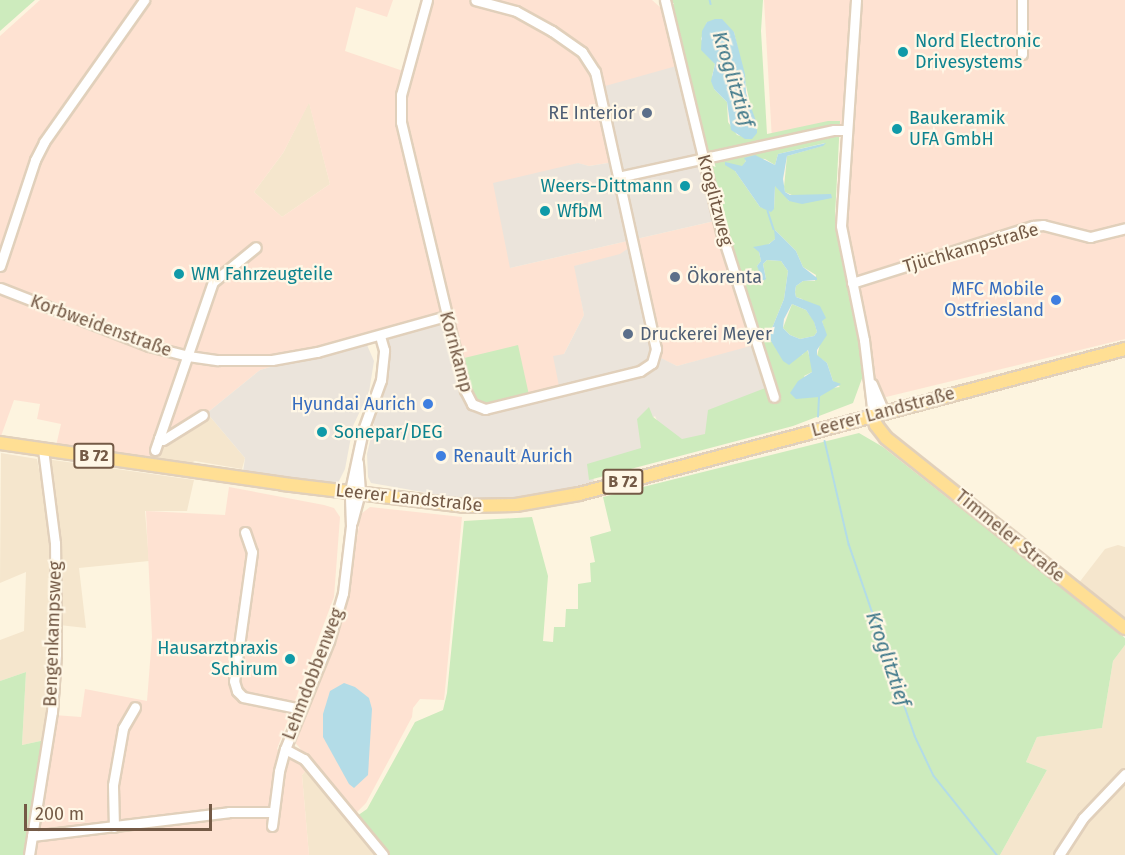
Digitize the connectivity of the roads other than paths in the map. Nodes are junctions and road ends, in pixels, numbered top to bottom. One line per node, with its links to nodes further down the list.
1 (144, 0): 13 (street)
2 (427, 0): 16 (street, Kornkamp)
3 (476, 0): 10 (street, Kornkamp)
4 (665, 0): 9 (street, Kroglitzweg)
5 (856, 0): 8 (street)
6 (1022, 0): 7 (street)
7 (1022, 54)
8 (846, 130): 9 (street); 14 (street)
9 (704, 158): 10 (street); 20 (street, Kroglitzweg)
10 (618, 177): 16 (street, Kornkamp)
11 (1125, 228): 14 (street, Tjüchkampstraße)
12 (256, 248): 19 (street)
13 (0, 266)
14 (852, 283): 21 (street)
15 (0, 288): 19 (street, Korbweidenstraße)
16 (446, 316): 17 (street, Korbweidenstraße)
17 (380, 336): 19 (street, Korbweidenstraße); 27 (street)
18 (1125, 349): 21 (main road, Leerer Landstraße / B 72)
19 (188, 356): 23 (street)
20 (774, 397)
21 (879, 414): 27 (main road, Leerer Landstraße / B 72); 29 (main road, Timmeler Straße)
22 (203, 415): 23 (street)
23 (159, 438): 26 (street)
24 (0, 444): 25 (main road, Leerer Landstraße / B 72)
25 (43, 449): 27 (main road, Leerer Landstraße / B 72); 37 (street, Bengenkampsweg)
26 (155, 450)
27 (355, 492): 31 (street, Lehmdobbenweg)
28 (245, 532): 31 (street)
29 (1125, 628)
30 (135, 707): 36 (street)
31 (301, 710): 32 (street, Lehmdobbenweg)
32 (285, 749): 34 (street); 39 (street, Lehmdobbenweg)
33 (1125, 774): 40 (street)
34 (272, 812): 35 (street); 36 (street)
35 (272, 826)
36 (114, 827): 37 (street)
37 (32, 836): 38 (street, Bengenkampsweg)
38 (29, 855)
39 (383, 855)
40 (1059, 855)

